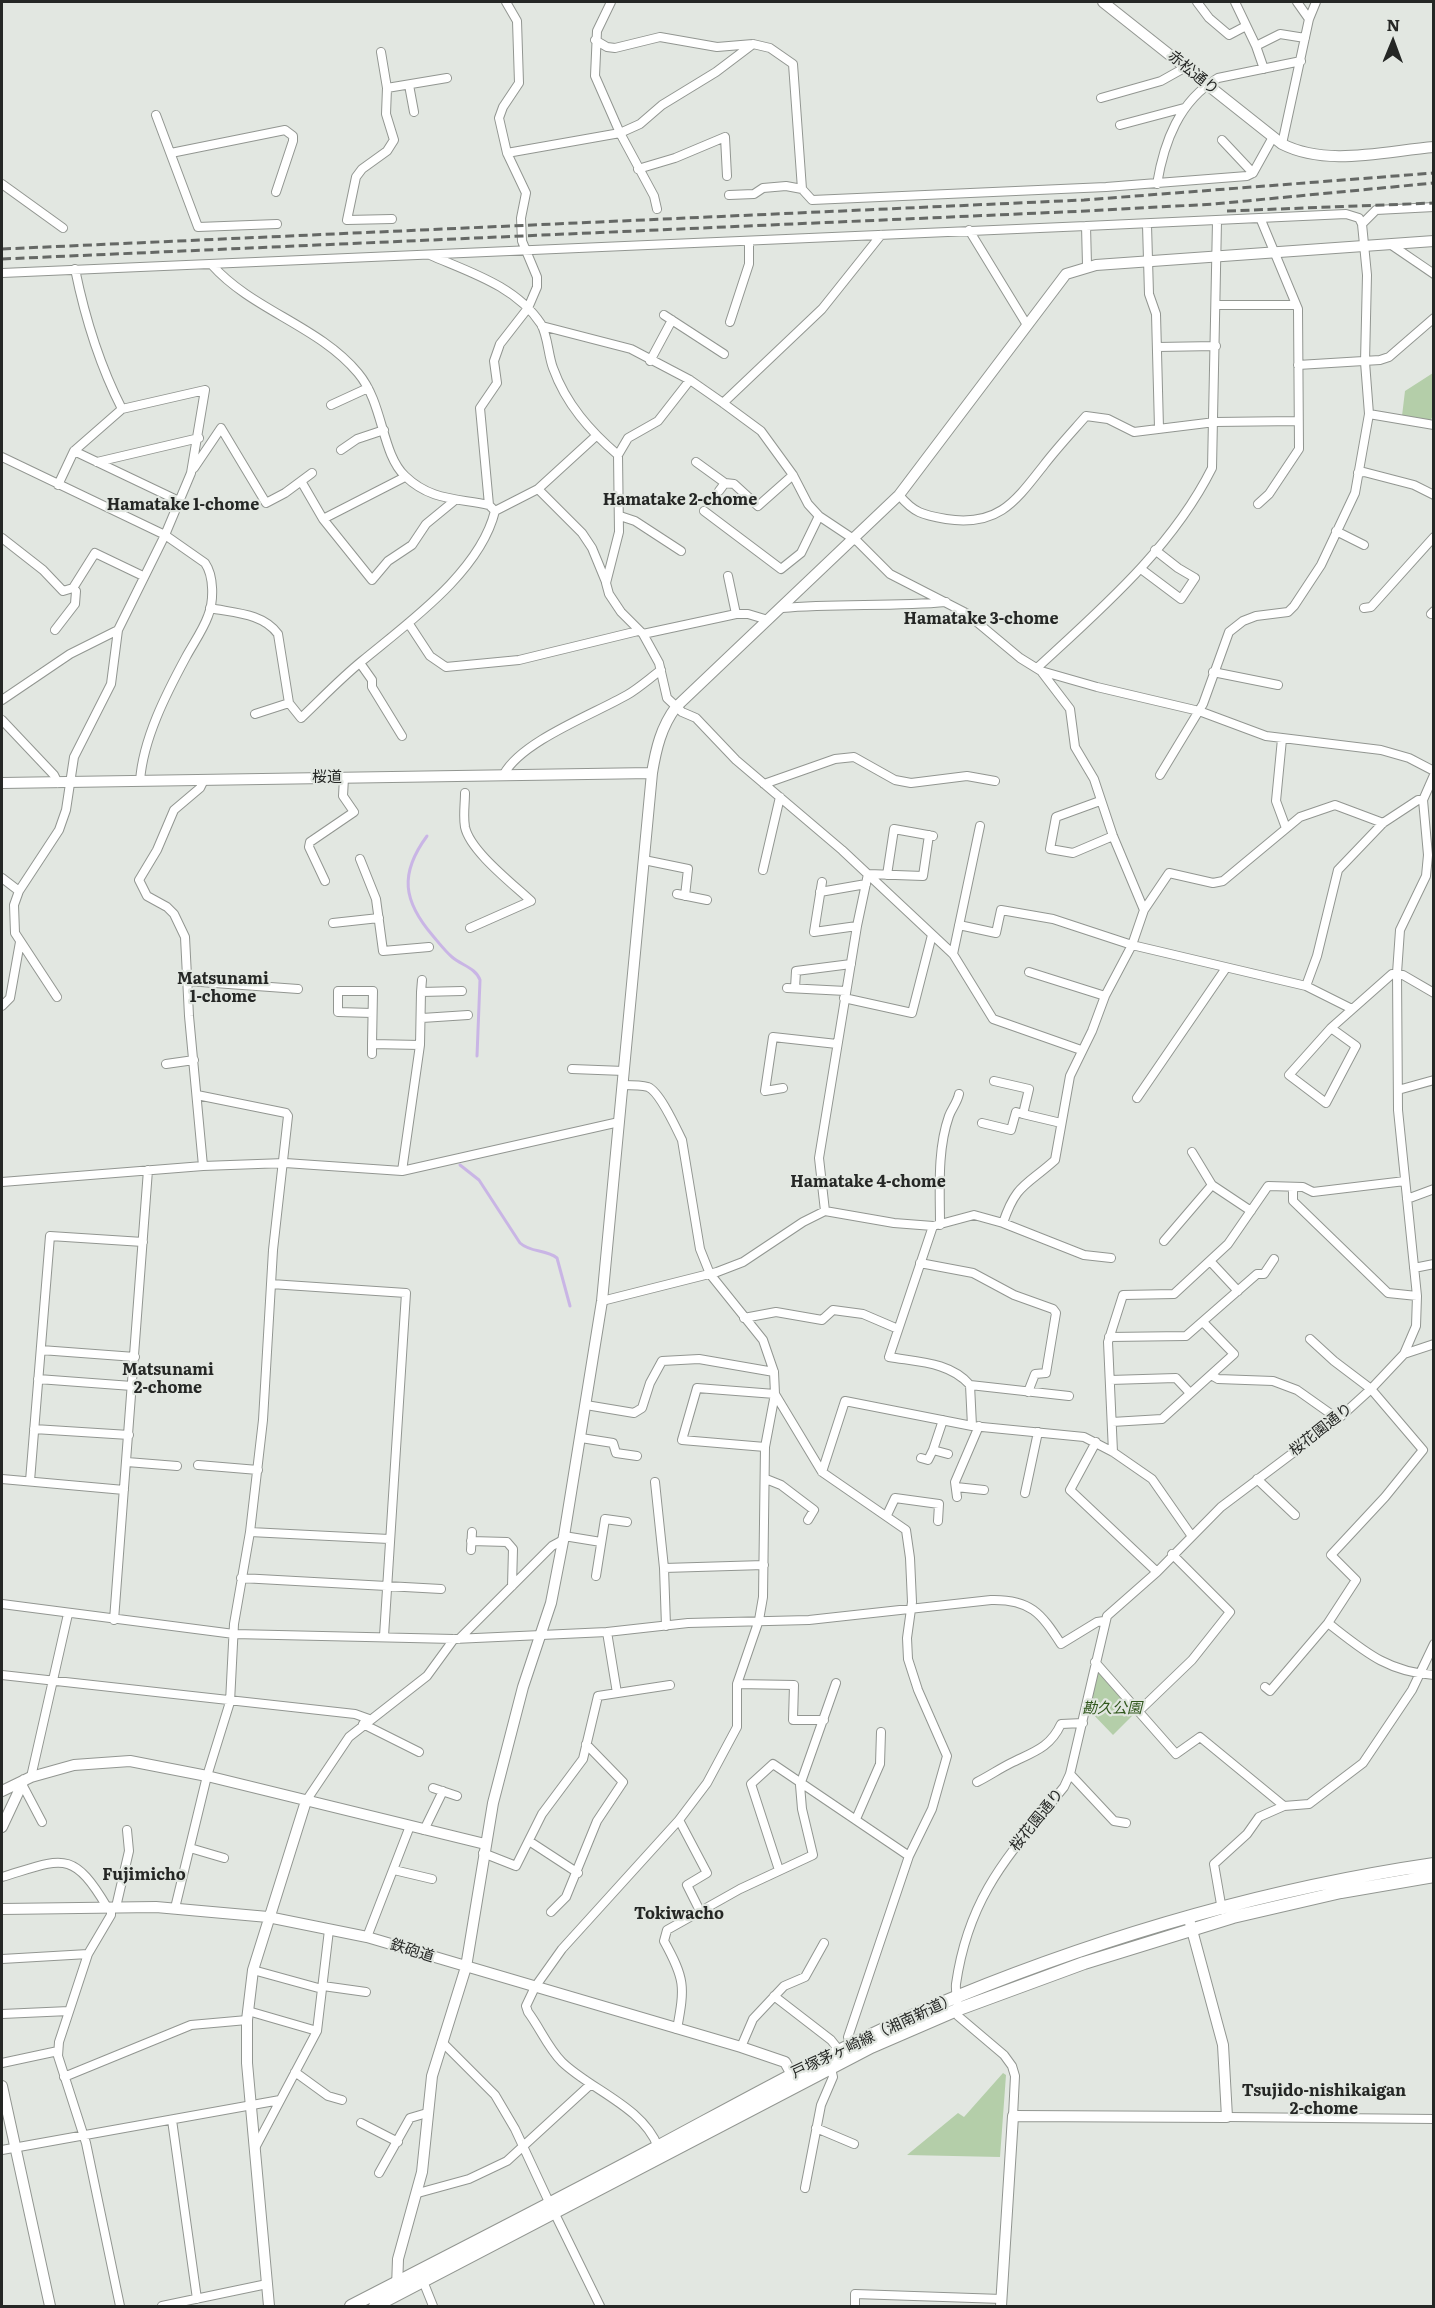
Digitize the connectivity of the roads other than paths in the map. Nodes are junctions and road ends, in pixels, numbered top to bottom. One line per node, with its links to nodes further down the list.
1 (506, 2): 33 (street)
2 (611, 2): 11 (street)
3 (1103, 2): 16 (street, 赤松通り)
4 (1197, 2): 9 (street)
5 (1235, 2): 9 (street)
6 (1297, 2): 8 (street)
7 (1316, 2): 8 (street)
8 (1309, 18): 10 (street)
9 (1246, 26): 13 (street)
10 (1305, 38): 13 (street); 15 (street)
11 (595, 40): 12 (street); 27 (street)
12 (753, 44): 27 (street); 39 (street)
13 (1256, 46): 17 (street)
14 (381, 52): 21 (street)
15 (1301, 61): 17 (street); 30 (street)
16 (1186, 68): 19 (street, 赤松通り); 22 (street)
17 (1263, 69): 19 (street)
18 (447, 78): 20 (street)
19 (1208, 84): 23 (street); 28 (street, 赤松通り)
20 (409, 85): 21 (street); 24 (street)
21 (387, 88): 44 (street)
22 (1101, 98)
23 (1184, 108): 26 (street); 38 (street)
24 (414, 112)
25 (156, 115): 32 (street)
26 (1120, 125)
27 (620, 133): 33 (street); 34 (street)
28 (1273, 136): 30 (street, 赤松通り); 35 (street)
29 (1222, 140): 35 (street)
30 (1282, 144): 31 (street, 赤松通り)
31 (1434, 147)
32 (171, 153): 40 (street); 47 (street)
33 (507, 153): 58 (street)
34 (638, 169): 36 (street); 43 (street)
35 (1253, 173): 38 (street)
36 (727, 176)
37 (2, 184): 51 (street)
38 (1157, 184): 39 (street)
39 (802, 189): 41 (street)
40 (276, 192)
41 (729, 195)
42 (1434, 207): 48 (street)
43 (657, 209)
44 (392, 219)
45 (1261, 220): 46 (street); 48 (street); 59 (street)
46 (1217, 221): 49 (street); 61 (street)
47 (277, 224)
48 (1362, 224): 57 (street)
49 (1147, 225): 50 (street); 62 (street)
50 (1086, 226): 52 (street); 64 (street)
51 (63, 228)
52 (969, 230): 53 (street); 73 (street)
53 (881, 235): 55 (street); 83 (street)
54 (1434, 241): 56 (street)
55 (749, 242): 58 (street); 72 (street)
56 (1390, 244): 57 (street); 67 (street)
57 (1365, 246): 59 (street); 79 (street)
58 (525, 251): 60 (street); 70 (street)
59 (1274, 252): 61 (street); 68 (street)
60 (428, 255): 63 (street); 70 (street)
61 (1216, 256): 62 (street); 69 (street)
62 (1149, 262): 64 (street); 76 (street)
63 (212, 265): 65 (street); 82 (street)
64 (1087, 266): 73 (street)
65 (75, 269): 66 (street); 85 (street)
66 (2, 273)
67 (1434, 274)
68 (1296, 304): 69 (street); 80 (street)
69 (1216, 305): 75 (street)
70 (528, 308): 74 (street); 113 (street)
71 (1434, 318): 79 (street)
72 (730, 322)
73 (1027, 325): 108 (street)
74 (542, 326): 78 (street); 92 (street)
75 (1216, 346): 76 (street); 87 (street)
76 (1157, 347): 90 (street)
77 (724, 354): 78 (street)
78 (650, 361): 81 (street)
79 (1365, 362): 80 (street); 86 (street)
80 (1298, 365): 88 (street)
81 (690, 380): 83 (street); 96 (street)
82 (368, 388): 84 (street); 91 (street)
83 (723, 403): 103 (street)
84 (331, 405)
85 (122, 409): 93 (street); 95 (street)
86 (1369, 414): 89 (street); 101 (street)
87 (1215, 422): 88 (street); 90 (street); 124 (street)
88 (1298, 422): 112 (street)
89 (1433, 424)
90 (1159, 428): 108 (street)
91 (384, 430): 94 (street); 104 (street)
92 (596, 436): 96 (street); 107 (street)
93 (199, 438): 98 (street); 102 (street)
94 (341, 450)
95 (74, 451): 98 (street); 106 (street)
96 (618, 455): 115 (street)
97 (2, 457): 106 (street)
98 (96, 462): 110 (street)
99 (696, 462): 103 (street)
100 (312, 472): 105 (street)
101 (1358, 472): 109 (street); 118 (street)
102 (191, 473): 105 (street); 110 (street)
103 (793, 475): 116 (street)
104 (405, 477): 111 (street); 117 (street)
105 (301, 481): 117 (street)
106 (58, 485): 119 (street)
107 (538, 489): 113 (street); 129 (street)
108 (899, 495): 122 (street)
109 (1434, 495)
110 (179, 501): 119 (street)
111 (454, 501): 113 (street); 117 (street)
112 (1258, 504)
113 (492, 508): 137 (street)
114 (704, 511): 116 (street)
115 (620, 516): 125 (street); 129 (street)
116 (819, 516): 122 (street)
117 (323, 519)
118 (1336, 531): 123 (street); 144 (street)
119 (165, 536): 127 (street); 132 (street)
120 (1434, 537): 134 (street)
121 (2, 538): 130 (street)
122 (853, 539): 131 (street); 133 (street)
123 (1364, 545)
124 (1155, 550): 126 (street); 126 (street)
125 (681, 551)
126 (1141, 569): 142 (street)
127 (143, 576): 130 (street); 139 (street)
128 (728, 576): 135 (street)
129 (606, 583): 140 (street)
130 (73, 588): 138 (street)
131 (947, 602): 133 (street); 142 (street)
132 (210, 608): 147 (street); 162 (street)
133 (782, 608): 136 (street)
134 (1364, 608)
135 (736, 614): 136 (street); 140 (street)
136 (768, 620): 148 (street)
137 (409, 624): 140 (street); 141 (street)
138 (55, 630)
139 (118, 630): 146 (street); 161 (street)
140 (640, 633): 143 (street)
141 (360, 663): 147 (street); 152 (street)
142 (1039, 669): 149 (street); 169 (street)
143 (661, 670): 148 (street); 156 (street)
144 (1213, 672): 145 (street); 149 (street)
145 (1278, 685)
146 (2, 700)
147 (289, 703): 150 (street)
148 (676, 707): 154 (street); 165 (street)
149 (1199, 711): 153 (street); 157 (street)
150 (255, 714)
151 (2, 720): 164 (street)
152 (402, 736)
153 (1282, 739): 155 (street); 172 (street)
154 (652, 773): 156 (street, 桜道); 175 (street)
155 (1434, 773): 168 (street, 桜花園通り)
156 (504, 774): 158 (street, 桜道)
157 (1160, 775)
158 (344, 778): 159 (street, 桜道); 180 (street)
159 (204, 780): 162 (street, 桜道); 202 (street)
160 (995, 781): 165 (street)
161 (71, 782): 162 (street, 桜道); 164 (street, 桜道); 183 (street)
162 (140, 782)
163 (2, 783): 164 (street, 桜道)
164 (58, 783)
165 (764, 784): 167 (street)
166 (465, 793): 191 (street)
167 (780, 797): 176 (street); 177 (street)
168 (1424, 800): 170 (street); 199 (street, 桜花園通り)
169 (1100, 801): 173 (street); 173 (street)
170 (1383, 823): 172 (street); 203 (street)
171 (980, 826): 189 (street)
172 (1286, 828): 186 (street)
173 (1113, 836): 186 (street)
174 (360, 859): 187 (street)
175 (644, 860): 185 (street); 225 (street)
176 (763, 870)
177 (868, 874): 178 (street); 182 (street); 192 (street)
178 (887, 874): 178 (street)
179 (2, 878): 183 (street)
180 (325, 881)
181 (822, 882): 184 (street)
182 (866, 884): 184 (street); 190 (street)
183 (19, 891): 193 (street)
184 (820, 892): 190 (street)
185 (707, 900)
186 (1144, 910): 194 (street)
187 (379, 918): 188 (street); 195 (street)
188 (333, 923)
189 (959, 925): 194 (street); 196 (street)
190 (857, 926): 197 (street)
191 (470, 928)
192 (932, 935): 196 (street); 208 (street)
193 (20, 942): 210 (street); 211 (street)
194 (1132, 945): 198 (street); 209 (street)
195 (429, 947)
196 (953, 954): 220 (street)
197 (852, 964): 208 (street); 208 (street)
198 (1226, 968): 203 (street); 233 (street)
199 (1397, 973): 207 (street); 212 (street); 230 (street, 桜花園通り)
200 (1032, 975): 209 (street)
201 (422, 980): 206 (street)
202 (187, 981): 204 (street); 222 (street)
203 (1306, 986): 212 (street)
204 (298, 989)
205 (462, 991): 206 (street)
206 (422, 992): 215 (street)
207 (1434, 993)
208 (845, 994): 218 (street)
209 (1105, 996): 220 (street)
210 (57, 997)
211 (2, 1006)
212 (1352, 1009): 216 (street)
213 (372, 1012): 213 (street); 217 (street)
214 (468, 1015): 215 (street)
215 (422, 1018): 219 (street)
216 (1331, 1029): 216 (street)
217 (372, 1044): 219 (street); 221 (street)
218 (837, 1044): 229 (street); 249 (street)
219 (420, 1045): 242 (street)
220 (1081, 1050): 237 (street)
221 (372, 1054)
222 (194, 1060): 223 (street); 231 (street)
223 (166, 1064)
224 (572, 1069): 225 (street)
225 (624, 1071): 228 (street)
226 (1434, 1080): 230 (street)
227 (994, 1081): 234 (street)
228 (623, 1085): 235 (street); 261 (street)
229 (783, 1088)
230 (1398, 1090): 243 (street, 桜花園通り)
231 (197, 1095): 239 (street); 240 (street)
232 (959, 1095): 252 (street)
233 (1137, 1098)
234 (1023, 1114): 236 (street); 237 (street)
235 (619, 1122): 242 (street); 265 (street)
236 (982, 1123)
237 (1061, 1123): 251 (street)
238 (1192, 1152): 245 (street)
239 (285, 1163): 240 (street); 242 (street); 262 (street)
240 (203, 1166): 241 (street)
241 (148, 1170): 244 (street); 253 (street)
242 (402, 1171)
243 (1405, 1181): 246 (street); 248 (street, 桜花園通り)
244 (2, 1182)
245 (1212, 1185): 250 (street); 254 (street)
246 (1293, 1187): 250 (street); 264 (street)
247 (1434, 1190): 248 (street)
248 (1407, 1199): 260 (street, 桜花園通り)
249 (825, 1211): 252 (street); 261 (street)
250 (1251, 1211): 257 (street)
251 (1003, 1223): 252 (street); 255 (street)
252 (936, 1226): 258 (street)
253 (143, 1242): 272 (street); 274 (street)
254 (1164, 1242)
255 (1111, 1258)
256 (1274, 1259): 263 (street)
257 (1210, 1261): 263 (street); 269 (street)
258 (920, 1263): 268 (street); 282 (street)
259 (1434, 1264): 260 (street)
260 (1414, 1268): 264 (street, 桜花園通り)
261 (710, 1274): 265 (street); 266 (street)
262 (271, 1284): 305 (street); 325 (street)
263 (1238, 1291): 267 (street)
264 (1417, 1296): 273 (street, 桜花園通り)
265 (602, 1301): 286 (street)
266 (744, 1318): 268 (street); 275 (street)
267 (1203, 1322): 269 (street); 276 (street)
268 (898, 1329): 279 (street)
269 (1109, 1337): 278 (street)
270 (1310, 1338): 281 (street)
271 (1434, 1344): 273 (street)
272 (41, 1350): 274 (street); 277 (street)
273 (1404, 1354): 281 (street, 桜花園通り)
274 (135, 1357): 280 (street)
275 (774, 1372): 284 (street); 286 (street)
276 (1211, 1375): 283 (street); 287 (street)
277 (38, 1379): 280 (street); 291 (street)
278 (1110, 1380): 283 (street); 289 (street)
279 (970, 1385): 282 (street); 290 (street)
280 (132, 1386): 293 (street)
281 (1371, 1389): 287 (street, 桜花園通り); 343 (street)
282 (1028, 1392): 285 (street)
283 (1190, 1393): 289 (street)
284 (775, 1395): 296 (street); 296 (street); 306 (street)
285 (1069, 1396)
286 (586, 1405): 294 (street)
287 (1338, 1419): 309 (street, 桜花園通り)
288 (943, 1420): 290 (street); 297 (street); 306 (street)
289 (1112, 1422): 298 (street)
290 (975, 1426): 292 (street); 312 (street)
291 (34, 1429): 293 (street); 310 (street)
292 (1038, 1432): 295 (street); 315 (street)
293 (129, 1435): 302 (street)
294 (581, 1438): 300 (street); 324 (street)
295 (1096, 1442): 298 (street); 331 (street)
296 (765, 1447): 308 (street)
297 (933, 1450): 299 (street); 301 (street)
298 (1113, 1452): 323 (street)
299 (948, 1454)
300 (637, 1456)
301 (921, 1458)
302 (127, 1462): 304 (street); 313 (street)
303 (198, 1465): 305 (street)
304 (177, 1466)
305 (258, 1470): 322 (street)
306 (822, 1472): 317 (street)
307 (2, 1479): 310 (street)
308 (766, 1479): 319 (street); 329 (street)
309 (1257, 1479): 318 (street); 323 (street, 桜花園通り)
310 (30, 1481): 313 (street)
311 (655, 1482): 330 (street)
312 (956, 1487): 314 (street); 316 (street)
313 (124, 1490): 340 (street)
314 (984, 1490)
315 (1025, 1493)
316 (957, 1497)
317 (887, 1515): 320 (street); 338 (street)
318 (1295, 1515)
319 (808, 1520)
320 (938, 1521)
321 (627, 1522): 327 (street)
322 (250, 1532): 325 (street); 333 (street)
323 (1191, 1535): 328 (street, 桜花園通り)
324 (564, 1538): 327 (street); 335 (street); 348 (street)
325 (389, 1539): 334 (street)
326 (471, 1541): 335 (street)
327 (601, 1542): 332 (street)
328 (1172, 1554): 331 (street, 桜花園通り); 362 (street)
329 (764, 1565): 330 (street); 341 (street)
330 (664, 1568): 344 (street)
331 (1157, 1572): 342 (street, 桜花園通り)
332 (596, 1576)
333 (241, 1578): 334 (street); 346 (street)
334 (386, 1586): 336 (street); 347 (street)
335 (512, 1586): 349 (street)
336 (441, 1589)
337 (2, 1604): 339 (street)
338 (911, 1607): 341 (street); 342 (street); 390 (street)
339 (68, 1614): 340 (street); 355 (street)
340 (114, 1620): 346 (street)
341 (759, 1620): 344 (street); 357 (street)
342 (1104, 1621): 351 (street, 桜花園通り)
343 (1328, 1623): 352 (street); 359 (street)
344 (666, 1626): 345 (street)
345 (607, 1632): 348 (street); 360 (street)
346 (234, 1634): 347 (street); 361 (street)
347 (384, 1636): 349 (street)
348 (540, 1636): 349 (street); 389 (street)
349 (457, 1639): 364 (street)
350 (1434, 1644): 352 (street)
351 (1095, 1662): 362 (street); 365 (street, 桜花園通り)
352 (1420, 1674): 354 (street); 378 (street)
353 (2, 1675): 355 (street)
354 (1434, 1675)
355 (54, 1681): 361 (street); 373 (street)
356 (836, 1683): 363 (street)
357 (737, 1684): 363 (street); 380 (street)
358 (670, 1685): 360 (street)
359 (1265, 1687)
360 (617, 1693): 367 (street)
361 (230, 1702): 364 (street); 370 (street)
362 (1140, 1710): 378 (street)
363 (824, 1720): 371 (street)
364 (366, 1722): 368 (street); 377 (street)
365 (1083, 1723): 369 (street, 桜花園通り); 372 (street)
366 (881, 1732): 379 (street)
367 (586, 1744): 387 (street); 395 (street)
368 (419, 1752)
369 (1071, 1774): 382 (street); 418 (street, 桜花園通り)
370 (207, 1776): 373 (street); 377 (street); 388 (street)
371 (802, 1782): 379 (street); 394 (street); 394 (street)
372 (977, 1782)
373 (15, 1783): 381 (street); 384 (street)
374 (433, 1788): 375 (street)
375 (443, 1791): 376 (street); 386 (street)
376 (457, 1796)
377 (306, 1801): 383 (street); 405 (street)
378 (1284, 1806): 402 (street)
379 (856, 1819): 390 (street)
380 (679, 1820): 403 (street); 414 (street)
381 (42, 1822)
382 (1126, 1823)
383 (410, 1826): 386 (street); 393 (street)
384 (2, 1827)
385 (127, 1830): 399 (street)
386 (424, 1830): 389 (street)
387 (529, 1841): 389 (street); 395 (street)
388 (190, 1848): 391 (street); 400 (street)
389 (484, 1849): 412 (street)
390 (909, 1856): 425 (street)
391 (224, 1858)
392 (1434, 1864): 402 (main road, 戸塚茅ヶ崎線（湘南新道）)
393 (394, 1870): 398 (street); 408 (street)
394 (779, 1870): 403 (street)
395 (578, 1873): 404 (street)
396 (2, 1876): 399 (street)
397 (1434, 1876): 406 (main road, 戸塚茅ヶ崎線（湘南新道）)
398 (432, 1880)
399 (111, 1907): 400 (street, 鉄砲道); 401 (street, 鉄砲道); 410 (street)
400 (175, 1908): 405 (street, 鉄砲道)
401 (2, 1909)
402 (1222, 1910): 406 (main road, 戸塚茅ヶ崎線（湘南新道）)
403 (700, 1911): 422 (street)
404 (551, 1912)
405 (268, 1917): 407 (street, 鉄砲道); 413 (street)
406 (1190, 1925): 418 (main road, 戸塚茅ヶ崎線（湘南新道）); 441 (street)
407 (329, 1930): 408 (street, 鉄砲道); 415 (street)
408 (367, 1937): 412 (street, 鉄砲道)
409 (824, 1943): 417 (street)
410 (88, 1954): 411 (street); 419 (street)
411 (2, 1959)
412 (465, 1967): 414 (street, 鉄砲道); 424 (street)
413 (253, 1970): 415 (street); 421 (street)
414 (536, 1987): 422 (street, 鉄砲道); 434 (street)
415 (322, 1988): 416 (street); 423 (street)
416 (366, 1992)
417 (774, 1996): 426 (street); 427 (street)
418 (958, 2003): 425 (main road, 戸塚茅ヶ崎線（湘南新道）); 430 (main road, 戸塚茅ヶ崎線（湘南新道）); 440 (street)
419 (69, 2011): 420 (street); 428 (street)
420 (2, 2014)
421 (248, 2016): 423 (street); 432 (street); 438 (street)
422 (677, 2029): 426 (street, 鉄砲道)
423 (317, 2031): 431 (street)
424 (442, 2042): 439 (street); 451 (street)
425 (850, 2044): 427 (main road, 戸塚茅ヶ崎線（湘南新道）)
426 (741, 2047): 433 (street, 鉄砲道)
427 (839, 2050): 433 (main road, 戸塚茅ヶ崎線（湘南新道）)
428 (58, 2051): 429 (street); 432 (street)
429 (2, 2063)
430 (831, 2068): 433 (main road, 戸塚茅ヶ崎線（湘南新道）); 445 (street)
431 (295, 2072): 436 (street); 437 (street)
432 (64, 2077): 446 (street)
433 (795, 2079): 449 (main road, 戸塚茅ヶ崎線（湘南新道）); 457 (main road, 戸塚茅ヶ崎線（湘南新道）)
434 (591, 2084): 449 (street); 451 (street)
435 (2, 2086): 450 (street)
436 (280, 2100): 438 (street); 452 (street)
437 (342, 2100)
438 (251, 2105): 443 (street); 452 (street)
439 (428, 2113): 447 (street); 456 (street)
440 (1013, 2116): 441 (street); 462 (street)
441 (1227, 2118): 442 (street)
442 (1434, 2119)
443 (172, 2120): 446 (street); 461 (street)
444 (361, 2123): 447 (street)
445 (816, 2128): 448 (street); 455 (street)
446 (84, 2135): 450 (street); 465 (street)
447 (398, 2142): 454 (street)
448 (854, 2144)
449 (658, 2147): 457 (main road, 戸塚茅ヶ崎線（湘南新道）)
450 (15, 2148): 453 (street); 464 (street)
451 (524, 2148): 456 (street); 457 (street)
452 (255, 2149): 459 (street)
453 (2, 2150)
454 (379, 2173)
455 (805, 2188)
456 (418, 2193): 460 (street)
457 (552, 2207): 458 (main road, 戸塚茅ヶ崎線（湘南新道）); 470 (street)
458 (421, 2275): 460 (main road, 戸塚茅ヶ崎線（湘南新道）); 469 (street)
459 (267, 2284): 461 (street); 467 (street)
460 (397, 2288): 463 (main road, 戸塚茅ヶ崎線（湘南新道）); 468 (main road, 戸塚茅ヶ崎線（湘南新道）)
461 (197, 2299): 466 (street)
462 (1001, 2303): 471 (street)
463 (376, 2306)
464 (50, 2307)
465 (120, 2307)
466 (162, 2307)
467 (269, 2307)
468 (351, 2307)
469 (433, 2307)
470 (600, 2307)
471 (855, 2307)

